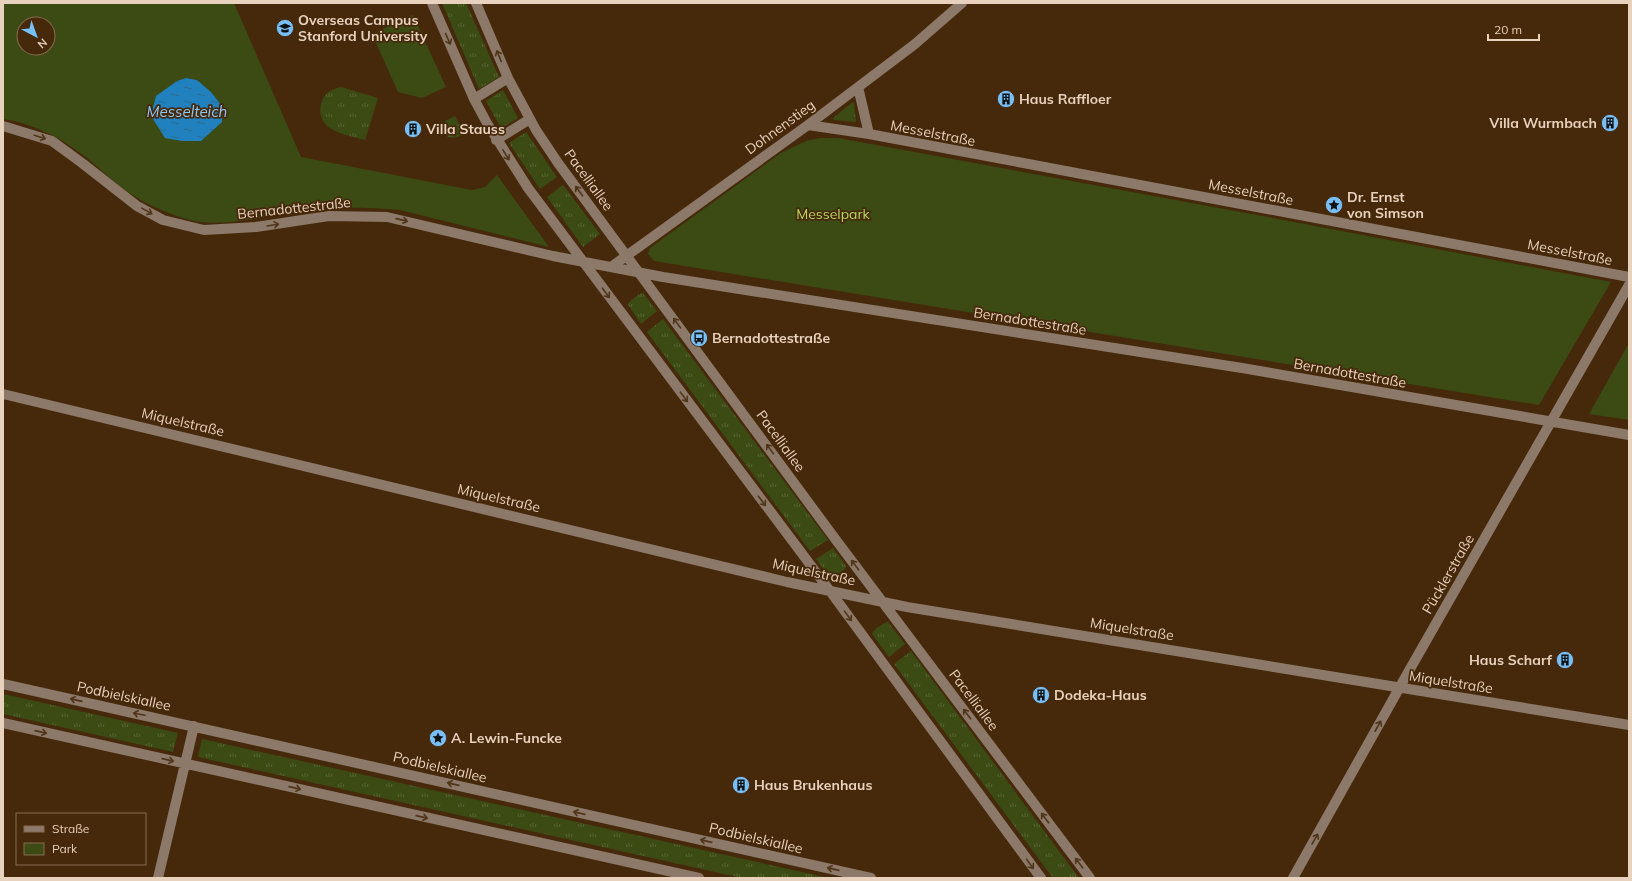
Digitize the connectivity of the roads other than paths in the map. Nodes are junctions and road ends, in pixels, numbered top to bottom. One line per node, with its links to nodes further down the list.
1 (432, 3): 6 (street, one-way to 6)
2 (476, 3): 4 (street, Pacelliallee, one-way to 2)
3 (962, 3): 5 (street, Dohnenstieg)
4 (508, 78): 6 (street); 7 (street, Pacelliallee)
5 (858, 86): 8 (street, Dohnenstieg); 10 (street, Messelstraße)
6 (474, 99): 11 (street)
7 (530, 120): 11 (street); 12 (street, Pacelliallee, one-way to 7)
8 (808, 125): 10 (street, Messelstraße); 12 (street, Dohnenstieg)
9 (3, 126): 13 (street, Bernadottestraße, one-way to 13)
10 (869, 134): 16 (street, Messelstraße)
11 (496, 140): 13 (street, one-way to 13)
12 (627, 256): 14 (street, Dohnenstieg); 15 (street, Pacelliallee)
13 (583, 261): 14 (street, Bernadottestraße); 21 (street, one-way to 21)
14 (611, 267): 15 (street, Bernadottestraße)
15 (640, 273): 19 (street, Bernadottestraße); 22 (street, Pacelliallee, one-way to 15)
16 (1629, 277)
17 (1629, 285): 19 (street, Pücklerstraße)
18 (3, 394): 21 (street, Miquelstraße)
19 (1552, 422): 20 (street, Bernadottestraße); 24 (street, Pücklerstraße)
20 (1629, 435)
21 (830, 591): 22 (street, Miquelstraße); 32 (street, one-way to 32)
22 (883, 602): 24 (street, Miquelstraße); 33 (street, Pacelliallee, one-way to 22)
23 (3, 684): 27 (street, Podbielskiallee, one-way to 23)
24 (1399, 688): 26 (street, Miquelstraße); 34 (street, Pücklerstraße, one-way to 24)
25 (3, 723): 28 (street, one-way to 28)
26 (1629, 724)
27 (194, 726): 28 (street); 31 (street, Podbielskiallee, one-way to 27)
28 (185, 764): 29 (street); 30 (street, one-way to 30)
29 (158, 878)
30 (699, 878)
31 (871, 878)
32 (1040, 878)
33 (1090, 878)
34 (1293, 878)

